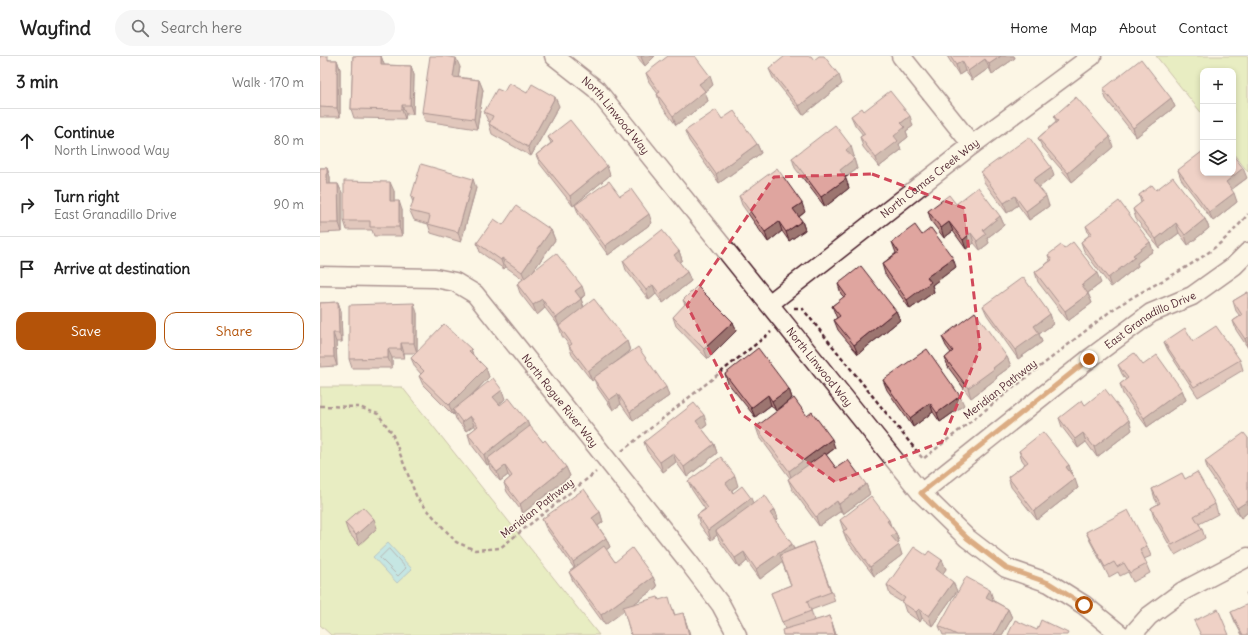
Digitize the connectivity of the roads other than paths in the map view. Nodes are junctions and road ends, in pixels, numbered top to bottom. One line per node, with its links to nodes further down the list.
1 (554, 56): 7 (street, North Linwood Way)
2 (901, 56): 4 (street)
3 (1092, 56): 4 (street, North Camas Creek Way)
4 (972, 145): 7 (street, North Camas Creek Way)
5 (1248, 252): 8 (street, East Granadillo Drive)
6 (320, 276): 10 (street, North Rogue River Way)
7 (769, 304): 8 (street, North Linwood Way)
8 (921, 493): 11 (street, North Linwood Way)
9 (1248, 557): 12 (street)
10 (737, 635)
11 (1121, 635)
12 (1132, 635)

